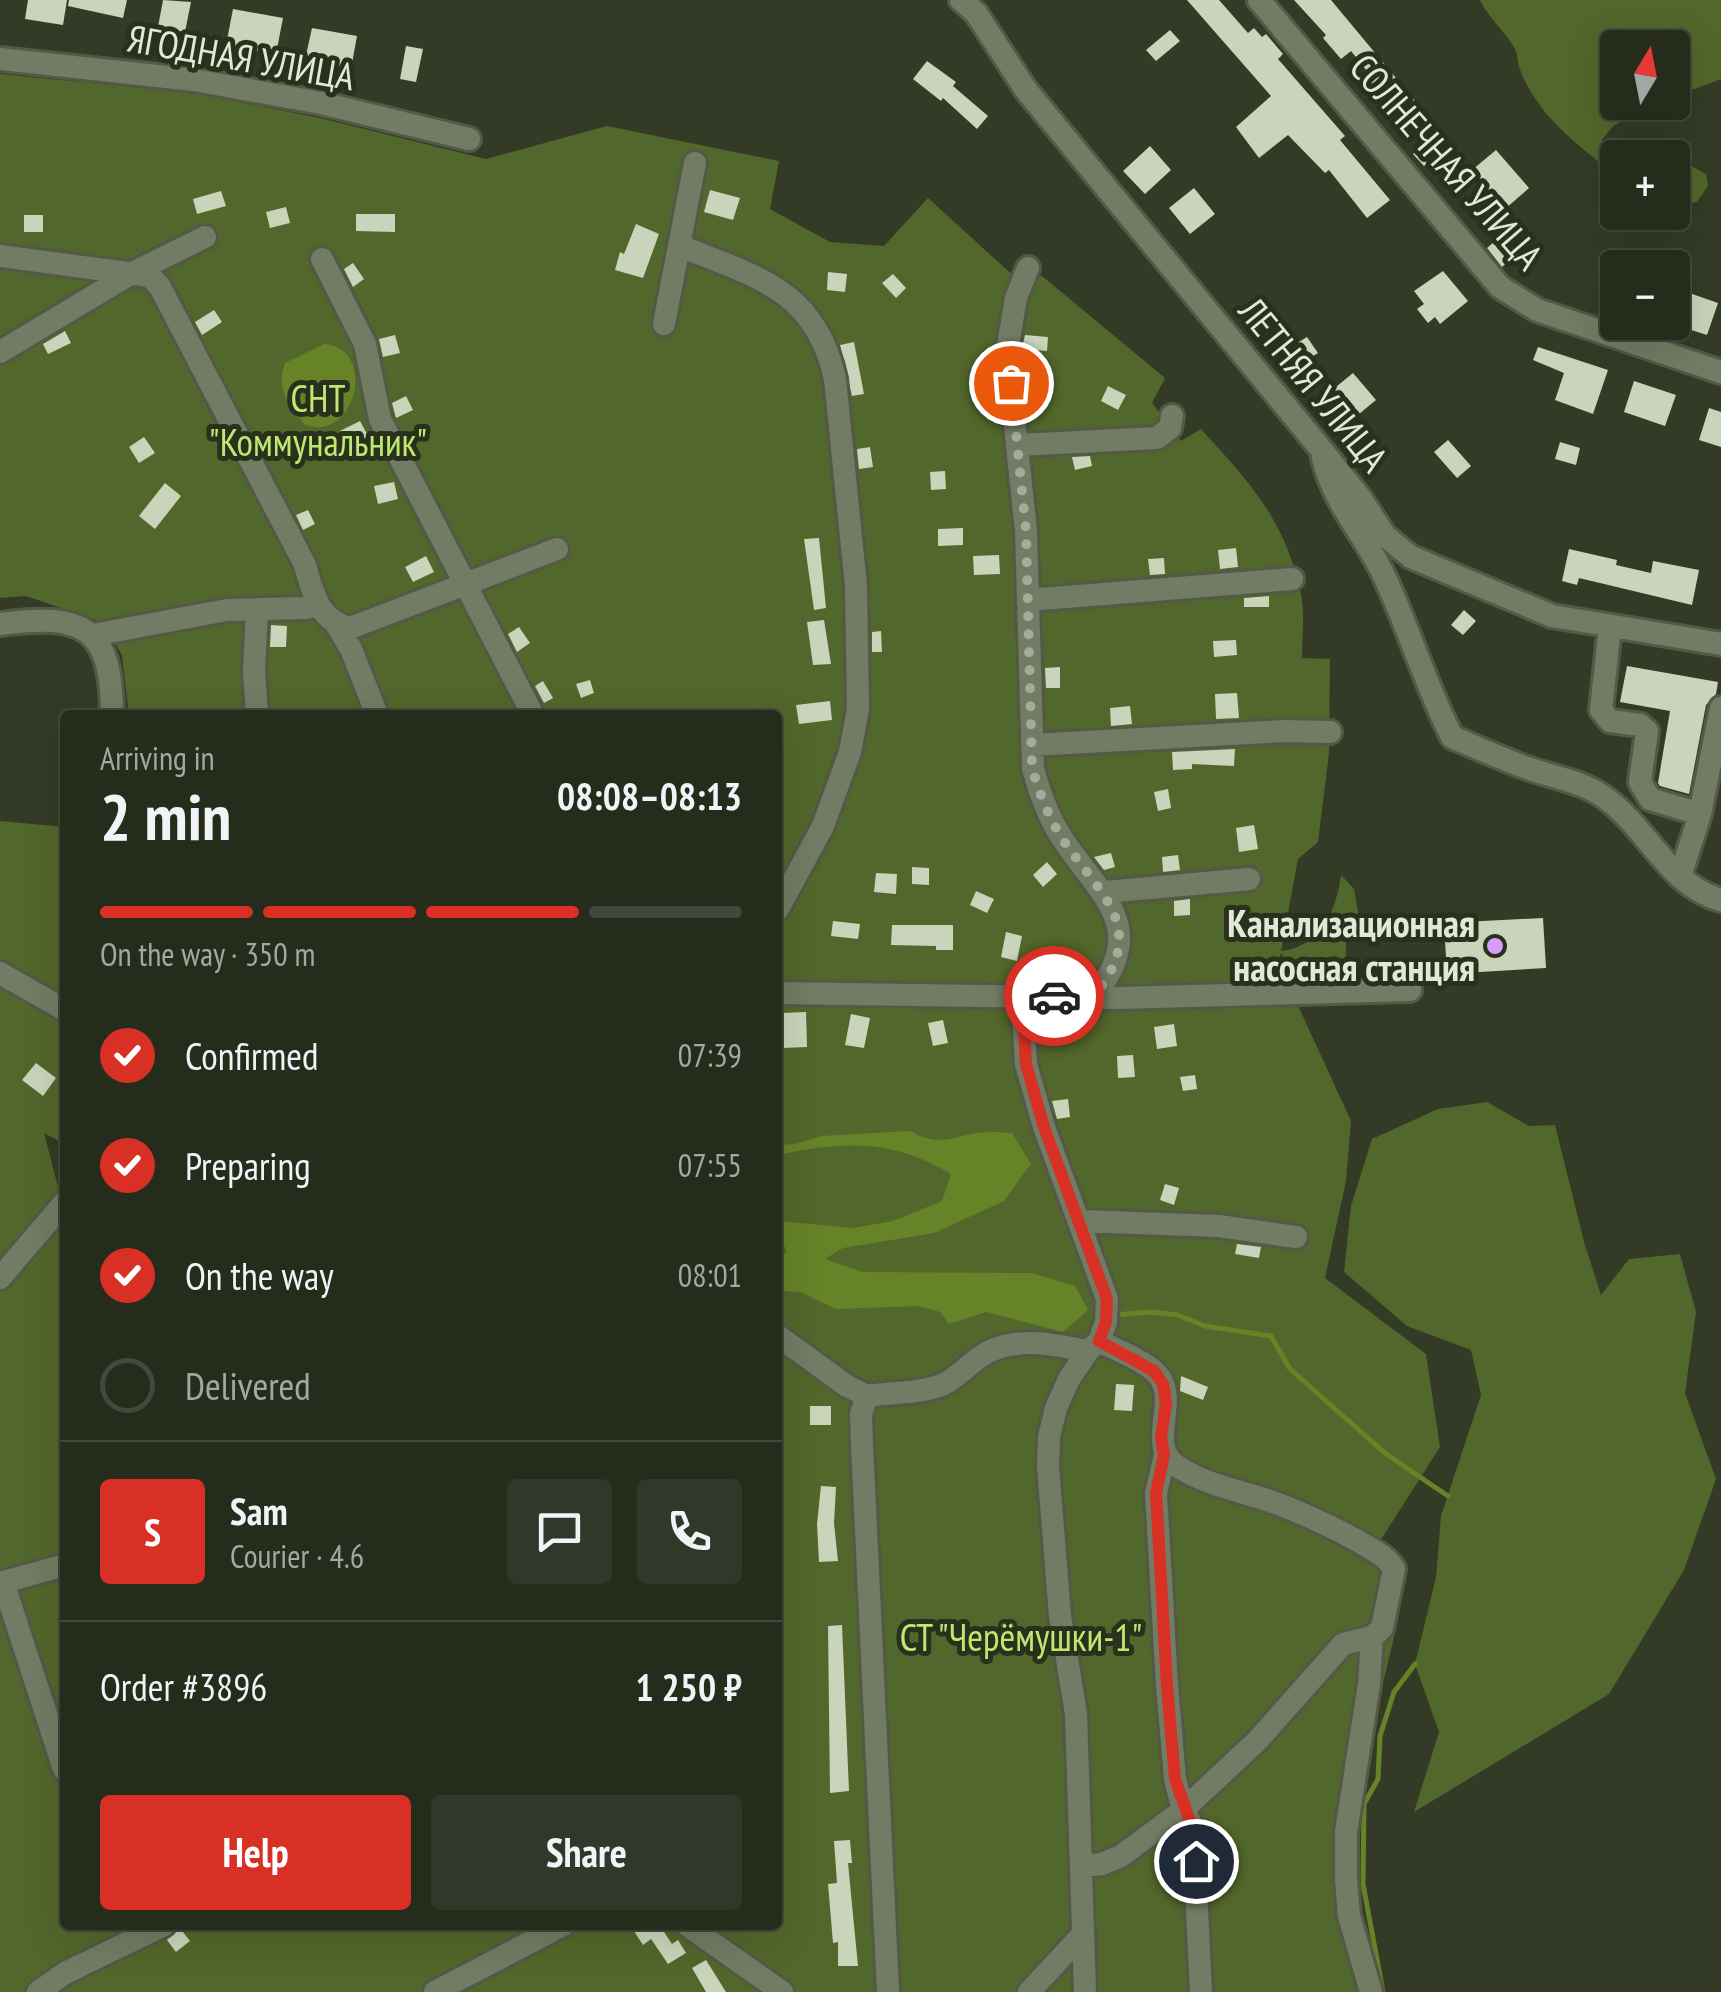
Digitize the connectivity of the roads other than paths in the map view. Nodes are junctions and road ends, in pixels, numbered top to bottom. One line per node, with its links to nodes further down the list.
1 (1259, 0): 14 (street, СОЛНЕЧНАЯ УЛИЦА)
2 (971, 3): 17 (street, ЛЕТНЯЯ УЛИЦА)
3 (0, 59): 4 (street, ЯГОДНАЯ УЛИЦА)
4 (469, 139)
5 (695, 162): 7 (street)
6 (204, 237): 11 (street)
7 (680, 246): 12 (street); 41 (street)
8 (0, 256): 11 (street)
9 (322, 259): 20 (street)
10 (1028, 268): 16 (street)
11 (132, 272): 13 (street); 22 (street)
12 (664, 324)
13 (0, 352)
14 (1721, 372)
15 (1172, 416): 16 (street)
16 (1019, 445): 21 (street)
17 (1320, 448): 26 (street, ЛЕТНЯЯ УЛИЦА); 37 (street)
18 (558, 549): 20 (street)
19 (1292, 579): 21 (street)
20 (463, 585): 25 (street); 33 (street)
21 (1028, 600): 35 (street)
22 (316, 605): 23 (street); 25 (street)
23 (257, 609): 27 (street); 31 (street)
24 (0, 624): 27 (street)
25 (336, 624): 32 (street)
26 (1610, 626): 28 (street, ЛЕТНЯЯ УЛИЦА); 36 (street)
27 (93, 635): 30 (street)
28 (1721, 644)
29 (1721, 708): 36 (street)
30 (112, 710)
31 (257, 710)
32 (376, 710)
33 (529, 710)
34 (1330, 732): 35 (street)
35 (1032, 746): 39 (street)
36 (1700, 814): 37 (street)
37 (1680, 877): 40 (street)
38 (1249, 879): 39 (street)
39 (1105, 892): 46 (street)
40 (1721, 900)
41 (782, 902)
42 (0, 973): 47 (street)
43 (1410, 990): 46 (street)
44 (782, 992): 45 (street)
45 (1022, 995): 46 (street); 49 (street)
46 (1093, 997)
47 (60, 1007)
48 (60, 1208): 51 (street)
49 (1080, 1221): 50 (street); 53 (street)
50 (1296, 1238)
51 (0, 1278)
52 (782, 1339): 54 (street)
53 (1094, 1346): 54 (street); 55 (street); 62 (street)
54 (866, 1396): 70 (street)
55 (1164, 1455): 58 (street); 61 (street)
56 (60, 1566): 57 (street)
57 (1, 1583): 59 (street)
58 (1372, 1637): 61 (street); 74 (street)
59 (55, 1706): 60 (street)
60 (60, 1741)
61 (1184, 1810): 62 (street); 73 (street)
62 (1081, 1866): 66 (street)
63 (154, 1930): 67 (street)
64 (553, 1930): 68 (street)
65 (701, 1930): 69 (street)
66 (1083, 1934): 71 (street); 72 (street)
67 (38, 1992)
68 (435, 1992)
69 (782, 1992)
70 (888, 1992)
71 (1029, 1992)
72 (1085, 1992)
73 (1201, 1992)
74 (1371, 1992)

